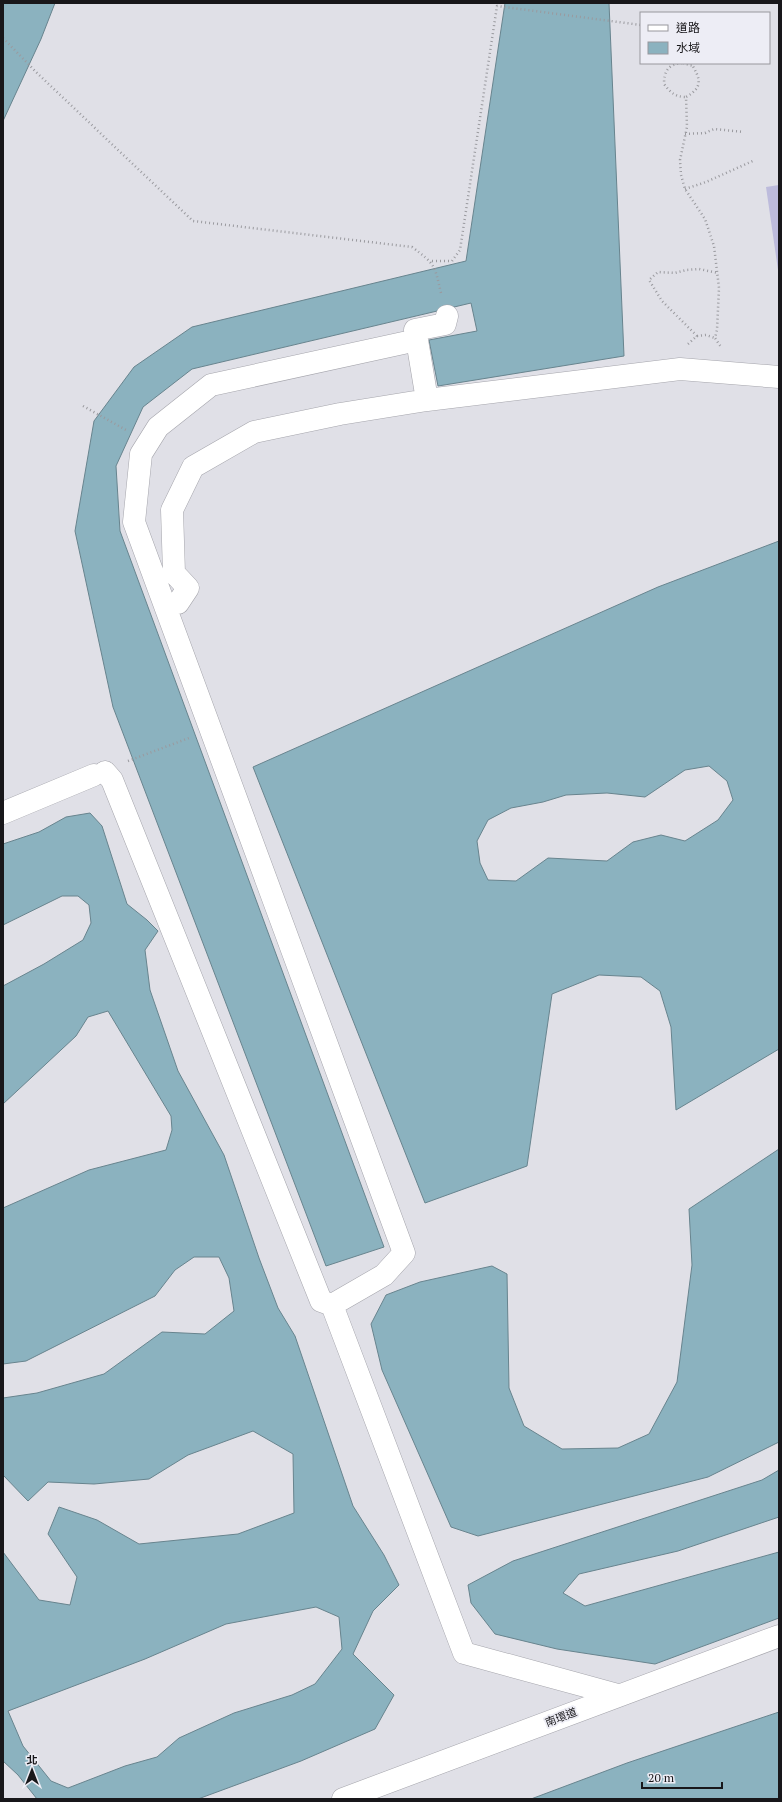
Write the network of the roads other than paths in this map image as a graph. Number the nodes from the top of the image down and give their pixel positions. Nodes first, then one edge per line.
1 (447, 316) dead end
2 (417, 340) junction
3 (779, 377) edge
4 (427, 400) junction
5 (165, 605) junction
6 (3, 813) edge
7 (332, 1305) junction
8 (779, 1636) edge
9 (747, 1648) junction
10 (779, 1648) edge
11 (618, 1695) junction
12 (343, 1799) edge

1 - 2 street
2 - 4 street
2 - 5 street
3 - 4 street
4 - 5 street
5 - 7 street
6 - 7 street
7 - 11 street
8 - 9 street, 南環道
9 - 10 street
9 - 11 street, 南環道
11 - 12 street, 南環道

